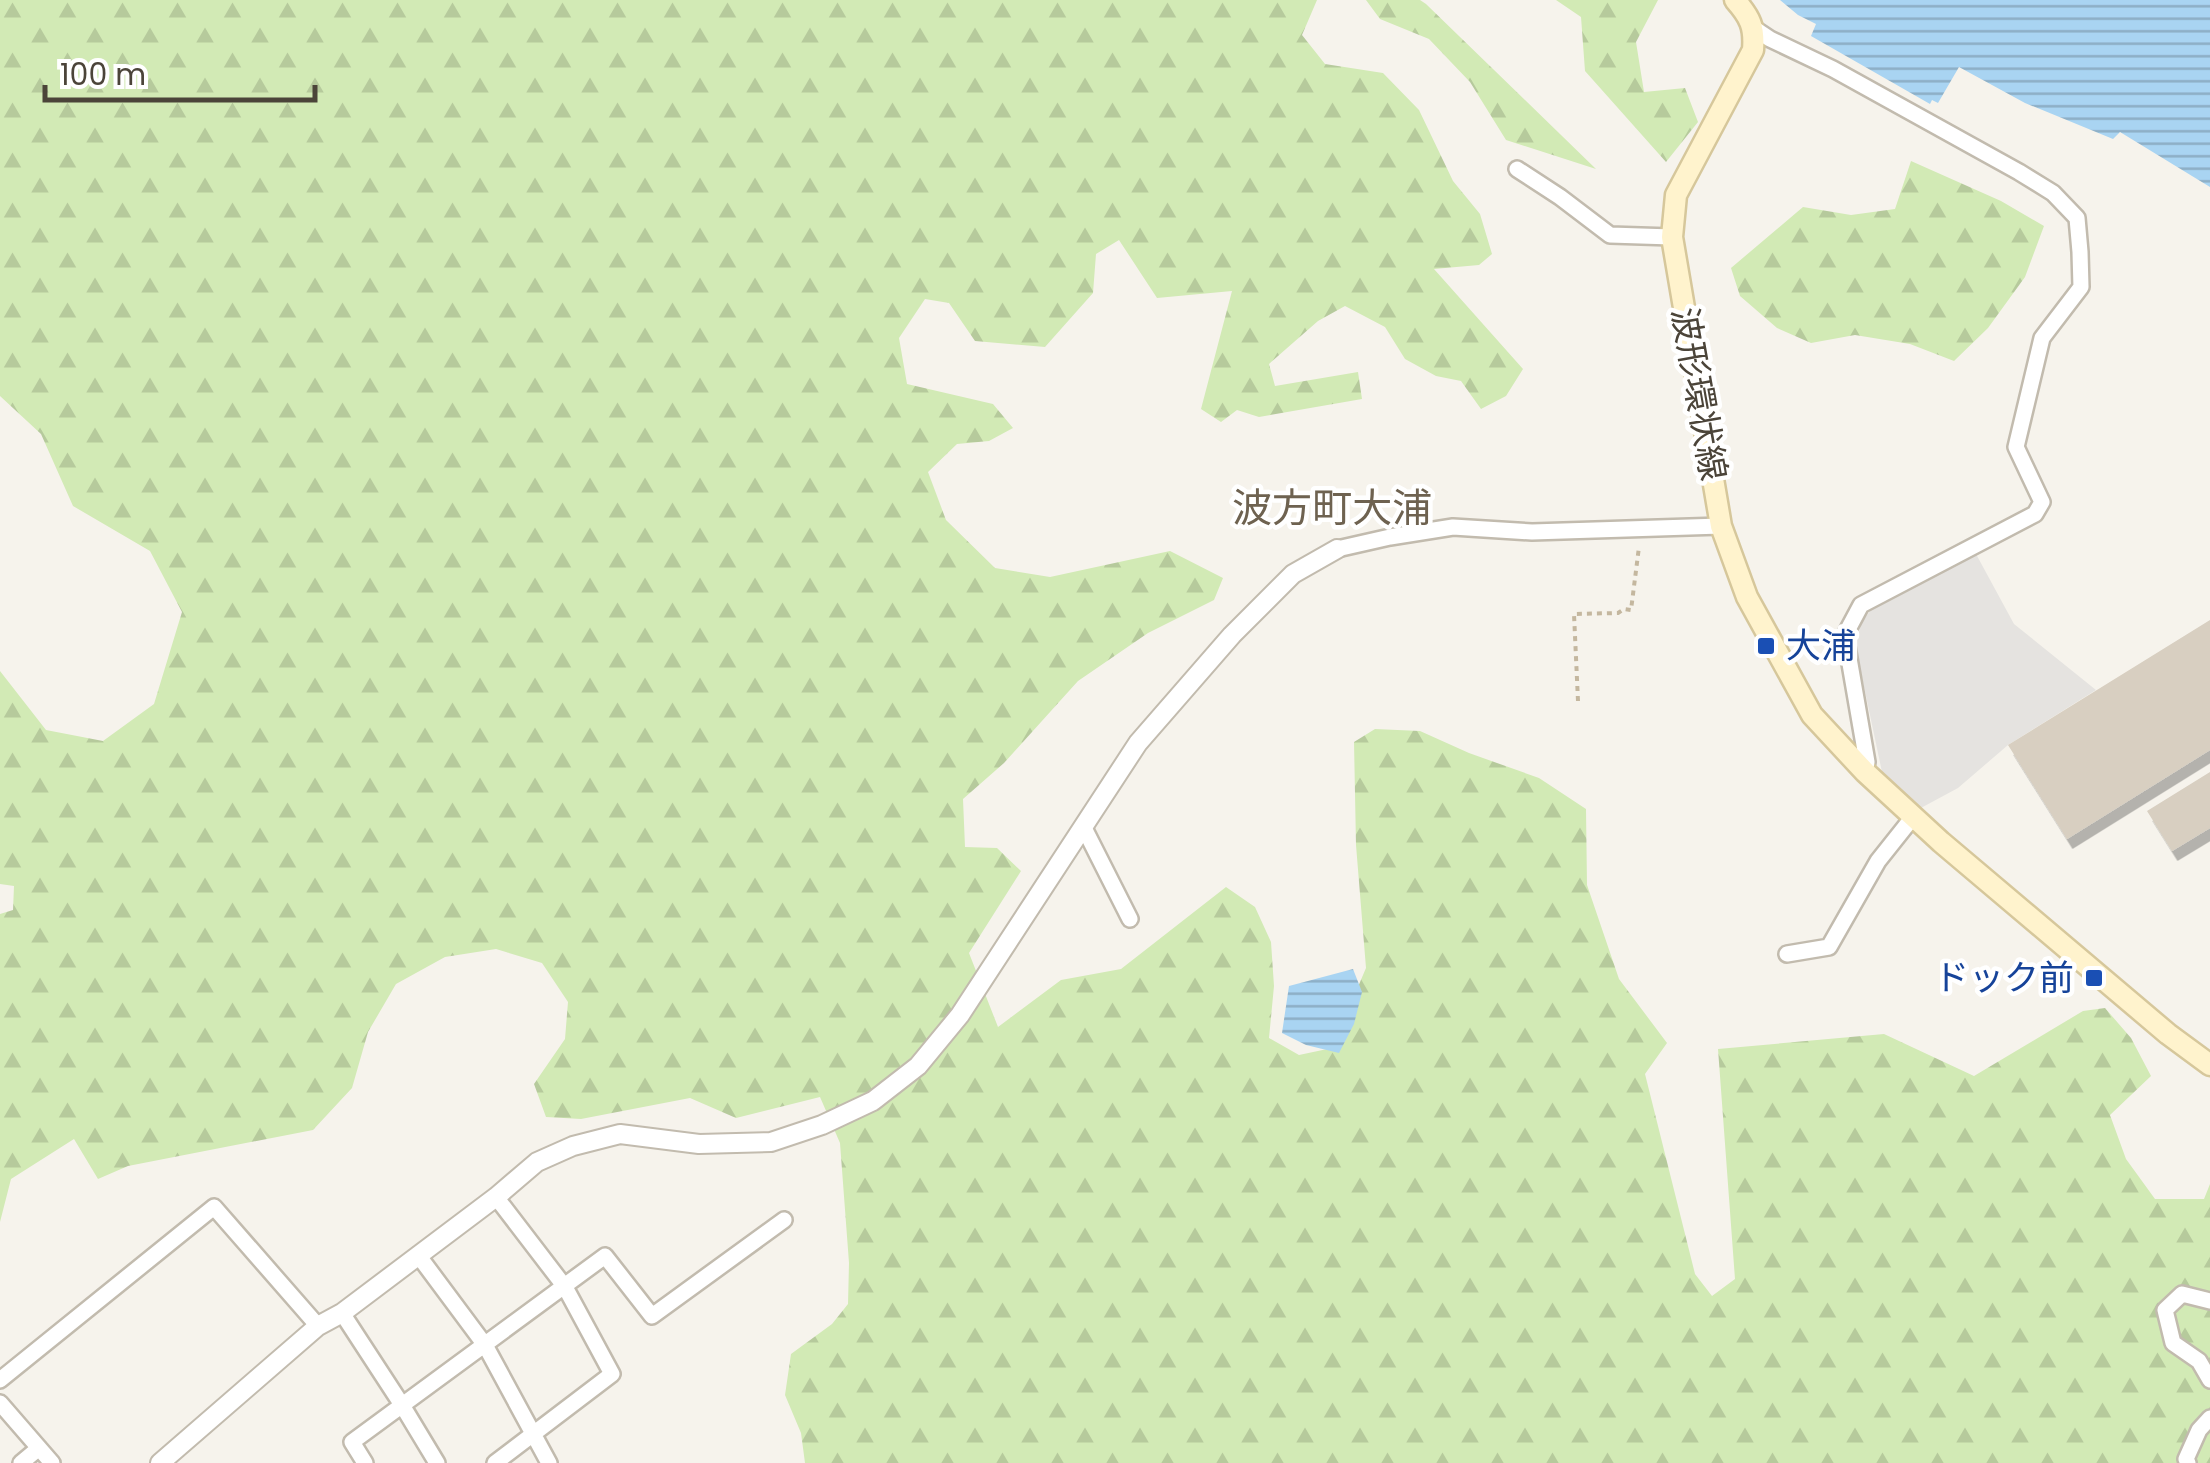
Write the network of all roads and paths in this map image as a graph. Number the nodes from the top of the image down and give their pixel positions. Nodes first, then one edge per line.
1 (1734, 0) edge
2 (1755, 30) junction
3 (1517, 169) dead end
4 (1672, 237) junction
5 (1721, 526) junction
6 (1642, 527) junction
7 (1337, 549) joint
8 (1578, 701) dead end
9 (1866, 772) junction
10 (1913, 816) junction
11 (1083, 826) junction
12 (1130, 919) dead end
13 (1788, 954) dead end
14 (2210, 1065) edge
15 (496, 1197) junction
16 (784, 1220) dead end
17 (418, 1255) junction
18 (565, 1286) junction
19 (2210, 1302) edge
20 (342, 1313) junction
21 (318, 1326) junction
22 (485, 1345) junction
23 (0, 1380) edge
24 (2210, 1380) edge
25 (0, 1403) edge
26 (402, 1405) junction
27 (2210, 1418) edge
28 (534, 1434) junction
29 (39, 1448) junction
30 (21, 1463) edge
31 (52, 1463) edge
32 (160, 1463) edge
33 (365, 1463) edge
34 (437, 1463) edge
35 (495, 1463) edge
36 (550, 1463) edge
37 (2188, 1463) edge

1 - 2 main road
2 - 4 main road, 波形環状線
2 - 9 street
3 - 4 street
4 - 5 main road, 波形環状線
5 - 6 street
5 - 9 main road, 波形環状線
6 - 7 street
6 - 8 path
7 - 11 street
9 - 10 main road, 波形環状線
10 - 13 street
10 - 14 main road, 波形環状線
11 - 12 street
11 - 15 street
15 - 17 street
15 - 18 street
16 - 18 street
17 - 20 street
17 - 22 street
18 - 22 street
18 - 28 street
19 - 24 street
20 - 21 street
20 - 26 street
21 - 23 street
21 - 32 street
22 - 26 street
22 - 28 street
25 - 29 street
26 - 33 street
26 - 34 street
27 - 37 street
28 - 35 street
28 - 36 street
29 - 30 street
29 - 31 street

